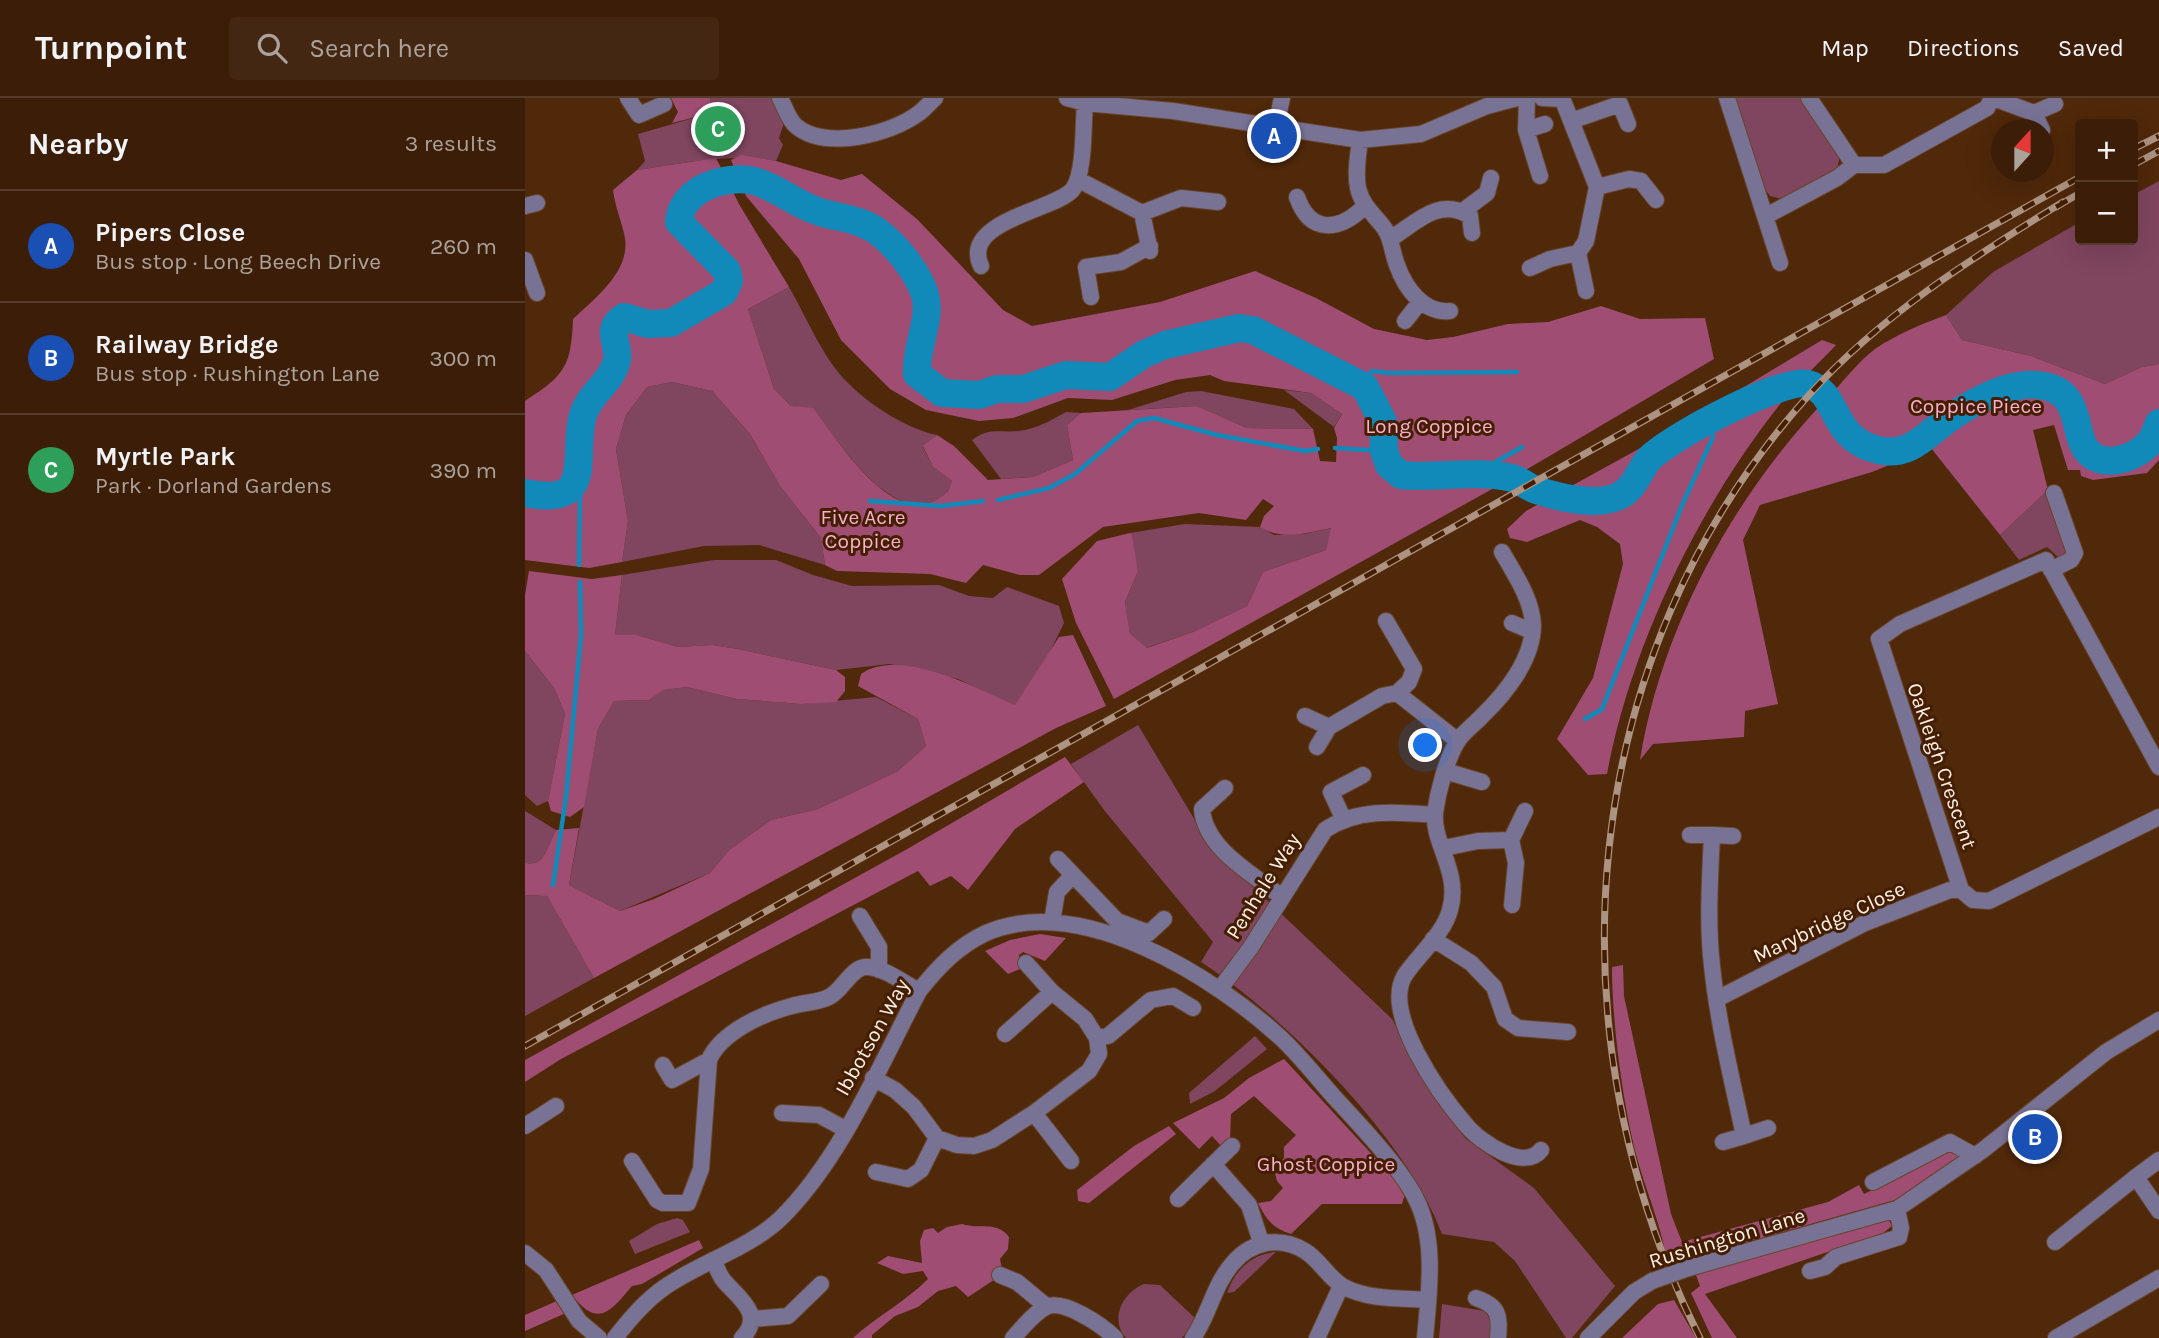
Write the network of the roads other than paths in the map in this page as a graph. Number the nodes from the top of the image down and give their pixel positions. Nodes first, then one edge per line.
1 (628, 98) edge
2 (780, 98) edge
3 (935, 98) edge
4 (1067, 98) edge
5 (1282, 98) edge
6 (1517, 98) edge
7 (1527, 98) edge
8 (1542, 98) edge
9 (1727, 98) edge
10 (1809, 98) edge
11 (1993, 98) edge
12 (1561, 99) edge
13 (1486, 102) edge
14 (1085, 103) junction
15 (664, 104) dead end
16 (1173, 104) edge
17 (2055, 104) dead end
18 (2034, 113) junction
19 (2037, 119) edge
20 (1571, 121) junction
21 (1545, 124) dead end
22 (1628, 124) dead end
23 (1276, 126) junction
24 (1526, 130) junction
25 (1360, 140) junction
26 (1854, 165) junction
27 (1540, 176) dead end
28 (1491, 178) dead end
29 (1079, 180) junction
30 (1597, 187) junction
31 (1297, 197) dead end
32 (1656, 200) dead end
33 (1218, 202) dead end
34 (1365, 206) junction
35 (1463, 211) junction
36 (1142, 213) junction
37 (1766, 216) junction
38 (1472, 233) dead end
39 (1389, 239) junction
40 (1578, 253) junction
41 (525, 260) edge
42 (1780, 263) dead end
43 (981, 266) dead end
44 (1531, 268) dead end
45 (1586, 291) dead end
46 (537, 293) dead end
47 (1091, 297) dead end
48 (1420, 302) junction
49 (1450, 311) dead end
50 (1405, 321) dead end
51 (2054, 493) dead end
52 (1502, 552) dead end
53 (2049, 565) junction
54 (1386, 621) dead end
55 (1512, 623) dead end
56 (1531, 631) junction
57 (1397, 693) junction
58 (1304, 716) dead end
59 (1329, 727) junction
60 (1458, 741) junction
61 (1317, 747) dead end
62 (2159, 767) edge
63 (1445, 771) junction
64 (1363, 775) dead end
65 (1482, 782) dead end
66 (1225, 788) dead end
67 (1525, 811) dead end
68 (1435, 815) junction
69 (2159, 817) edge
70 (1343, 818) junction
71 (1690, 835) dead end
72 (1712, 835) junction
73 (1733, 836) dead end
74 (1511, 840) junction
75 (1444, 848) junction
76 (1058, 859) dead end
77 (1073, 876) junction
78 (1282, 897) junction
79 (1968, 900) junction
80 (1512, 905) dead end
81 (860, 916) dead end
82 (1164, 919) dead end
83 (1052, 922) junction
84 (1433, 939) junction
85 (1026, 963) dead end
86 (879, 970) junction
87 (1220, 989) junction
88 (919, 991) junction
89 (1052, 992) junction
90 (1717, 999) junction
91 (1193, 1008) dead end
92 (2159, 1020) edge
93 (1568, 1032) dead end
94 (1005, 1034) dead end
95 (1097, 1038) junction
96 (709, 1060) junction
97 (663, 1065) dead end
98 (873, 1078) junction
99 (556, 1106) dead end
100 (782, 1113) dead end
101 (1034, 1113) junction
102 (525, 1126) edge
103 (1768, 1128) dead end
104 (845, 1129) junction
105 (1744, 1136) junction
106 (937, 1138) junction
107 (1723, 1142) dead end
108 (1231, 1146) dead end
109 (1541, 1150) dead end
110 (1975, 1156) junction
111 (2159, 1160) edge
112 (632, 1161) dead end
113 (1071, 1161) dead end
114 (1213, 1164) junction
115 (876, 1172) dead end
116 (2136, 1177) junction
117 (1873, 1182) dead end
118 (1178, 1199) dead end
119 (1897, 1209) junction
120 (2159, 1211) edge
121 (1261, 1242) junction
122 (2055, 1242) dead end
123 (525, 1253) edge
124 (713, 1260) junction
125 (1810, 1271) dead end
126 (1000, 1275) dead end
127 (2159, 1278) edge
128 (821, 1284) dead end
129 (1342, 1286) junction
130 (1476, 1298) dead end
131 (1428, 1300) junction
132 (1046, 1307) junction
133 (753, 1319) junction
134 (600, 1338) edge
135 (615, 1338) edge
136 (743, 1338) edge
137 (1013, 1338) edge
138 (1115, 1338) edge
139 (1193, 1338) edge
140 (1317, 1338) edge
141 (1425, 1338) edge
142 (1497, 1338) edge
143 (1588, 1338) edge
144 (2056, 1338) edge

1 - 15 street
2 - 3 street
4 - 14 street
5 - 23 street
6 - 13 street
7 - 24 street
8 - 12 street
9 - 37 street
10 - 26 street
11 - 18 street
11 - 26 street
12 - 20 street
13 - 25 street
14 - 16 street
14 - 29 street
16 - 23 street
17 - 18 street
18 - 19 street
20 - 22 street
20 - 30 street
21 - 24 street
23 - 25 street
24 - 27 street
25 - 34 street
26 - 37 street
28 - 35 street
29 - 36 street
29 - 43 street
30 - 32 street
30 - 40 street
31 - 34 street
33 - 36 street
34 - 39 street
35 - 38 street
35 - 39 street
36 - 47 street
37 - 42 street
39 - 48 street
40 - 44 street
40 - 45 street
41 - 46 street
48 - 49 street
48 - 50 street
51 - 53 street, Oakleigh Crescent
52 - 56 street
53 - 62 street
53 - 79 street, Oakleigh Crescent
54 - 57 street
55 - 56 street
56 - 60 street
57 - 59 street
57 - 60 street
58 - 59 street
59 - 61 street
60 - 63 street
63 - 65 street
63 - 68 street
64 - 70 street
66 - 78 street
67 - 74 street
68 - 70 street
68 - 75 street
69 - 79 street
70 - 78 street, Penhale Way
71 - 72 street
72 - 73 street
72 - 90 street
74 - 75 street
74 - 80 street
75 - 84 street
76 - 77 street
77 - 82 street
77 - 83 street
78 - 87 street, Penhale Way
79 - 90 street, Marybridge Close
81 - 86 street
83 - 87 street, Ibbotson Way
83 - 88 street, Ibbotson Way
84 - 93 street
84 - 109 street
85 - 89 street
86 - 88 street
86 - 96 street
87 - 131 street, Ibbotson Way
88 - 98 street, Ibbotson Way
89 - 94 street
89 - 95 street
90 - 105 street
91 - 95 street
92 - 110 street, Rushington Lane
95 - 101 street
96 - 97 street
96 - 112 street
98 - 104 street, Ibbotson Way
98 - 106 street
99 - 102 street
100 - 104 street
101 - 106 street
101 - 113 street
103 - 105 street
104 - 124 street, Ibbotson Way
105 - 107 street
106 - 115 street
108 - 114 street
110 - 117 street
110 - 119 street, Rushington Lane
111 - 116 street
114 - 118 street
114 - 121 street
116 - 120 street
116 - 122 street
119 - 125 street
119 - 143 street, Rushington Lane, bridge
121 - 129 street
121 - 139 street
123 - 134 street
124 - 133 street
124 - 135 street, Ibbotson Way
126 - 132 street
127 - 144 street
128 - 133 street
129 - 131 street
129 - 140 street
130 - 142 street
131 - 141 street, Ibbotson Way
132 - 137 street
132 - 138 street
133 - 136 street

